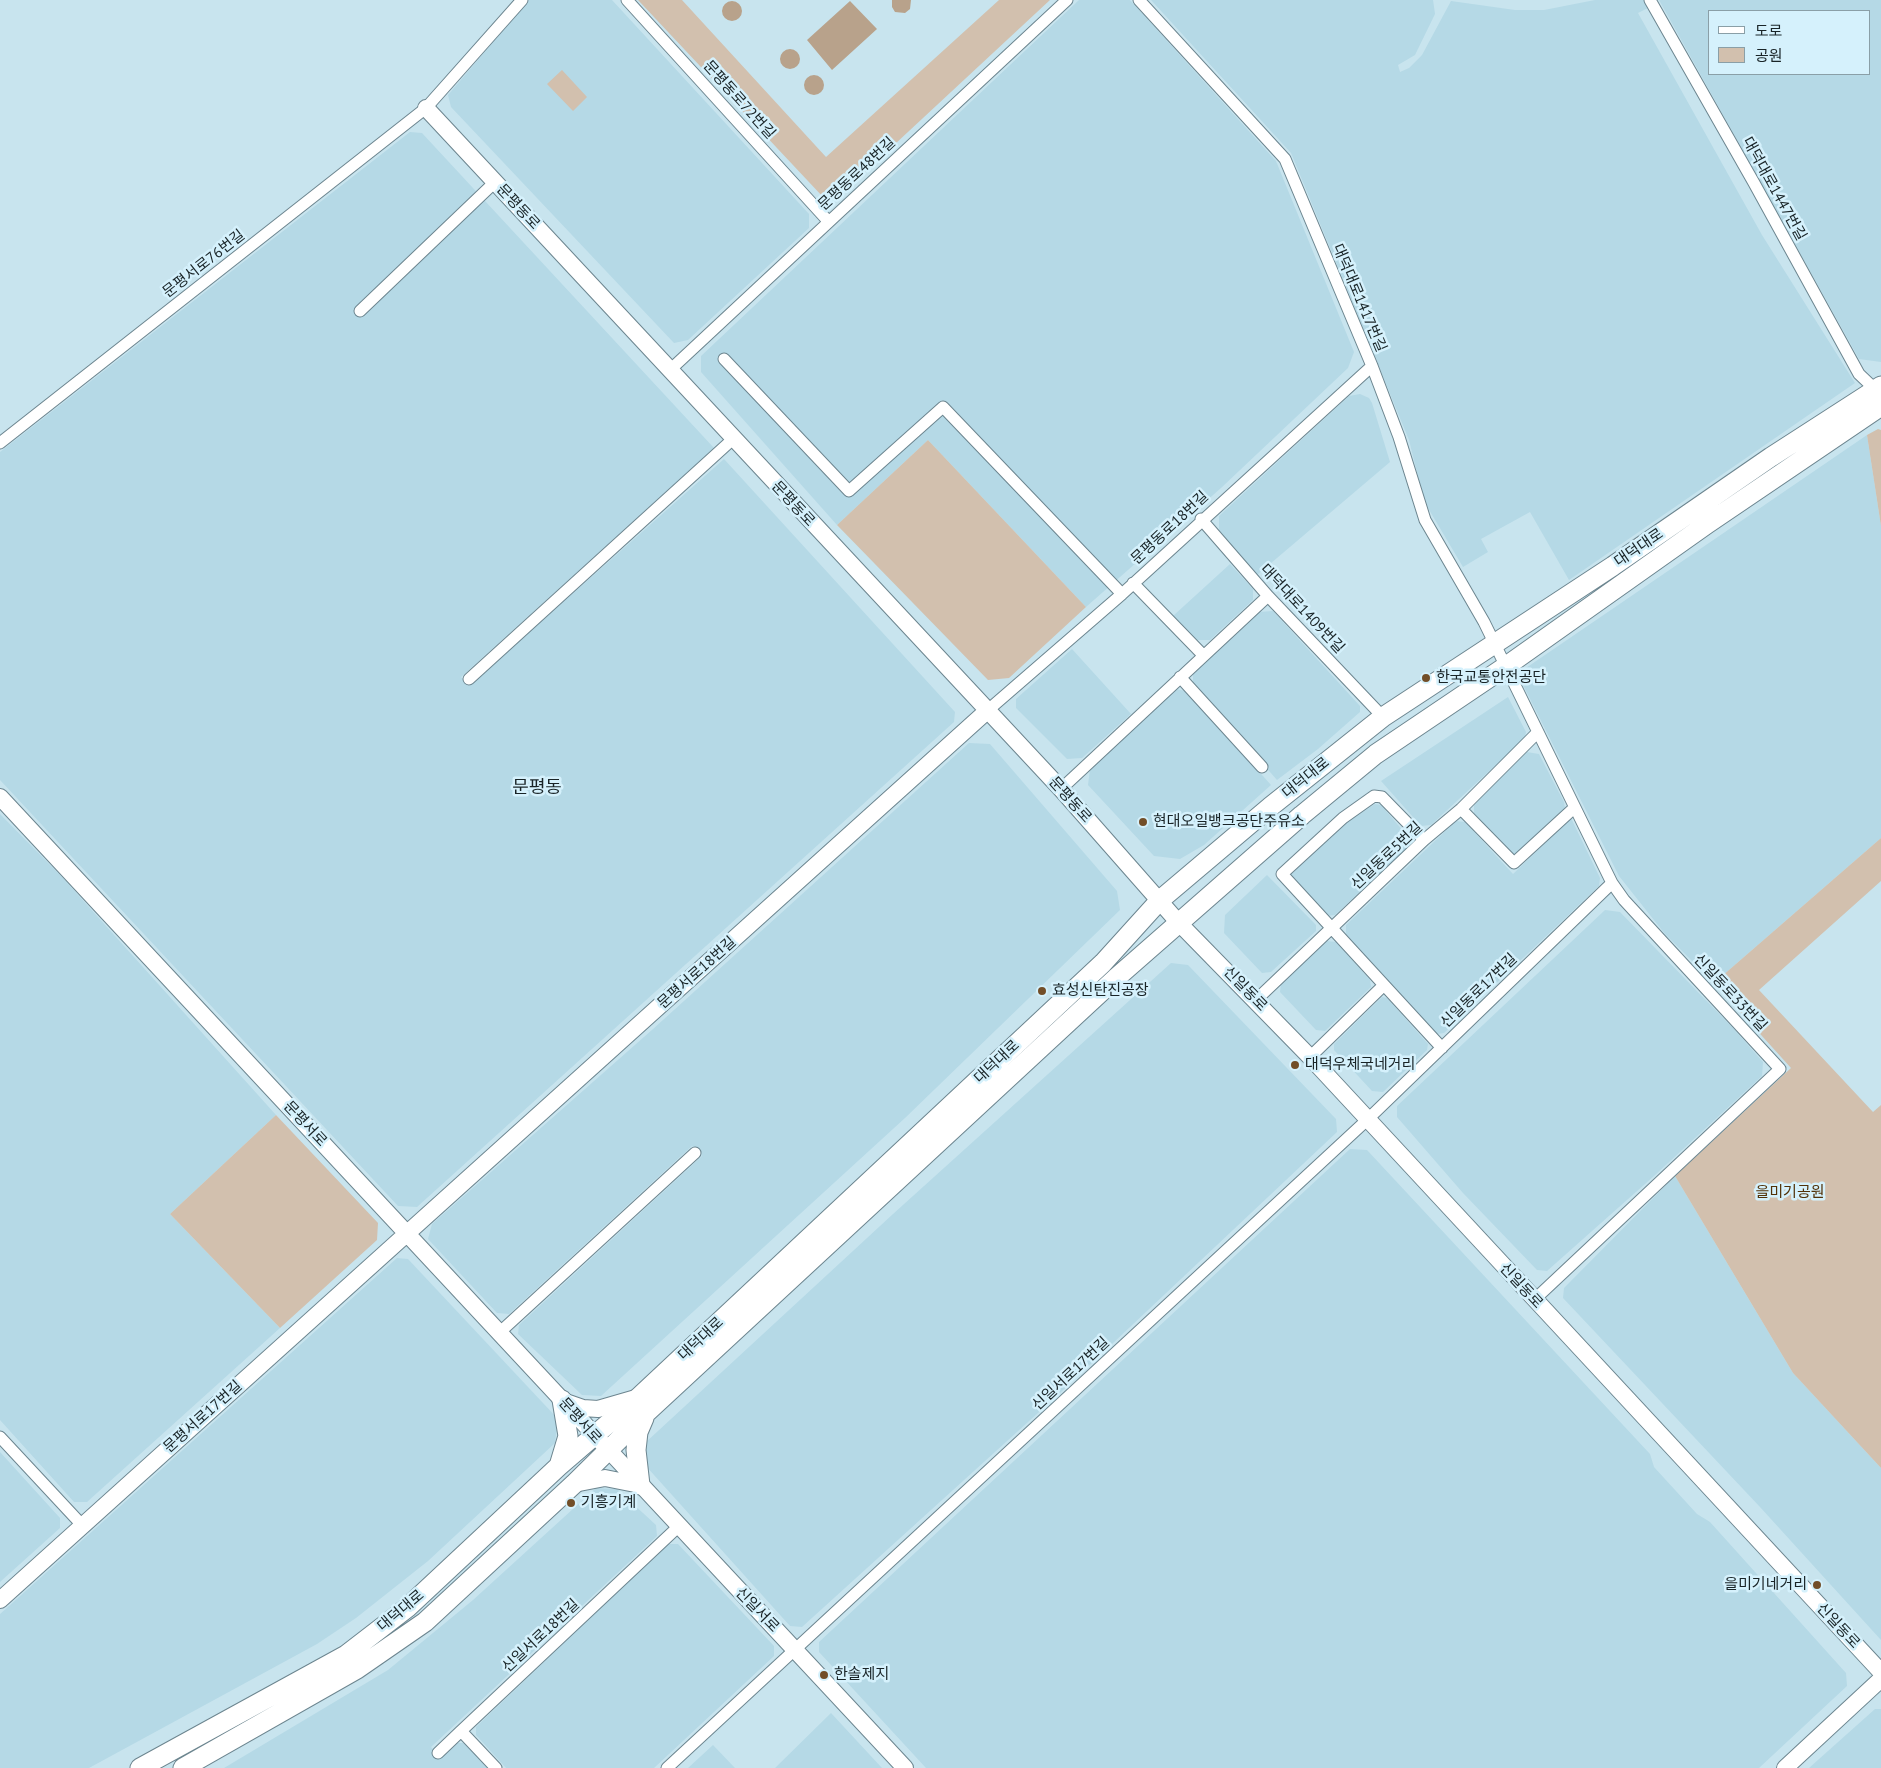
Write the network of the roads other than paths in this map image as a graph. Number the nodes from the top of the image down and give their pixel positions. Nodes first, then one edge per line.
1 (522, 0) edge
2 (627, 0) edge
3 (1066, 0) edge
4 (1139, 0) edge
5 (1650, 0) edge
6 (426, 108) junction
7 (495, 182) junction
8 (828, 221) junction
9 (360, 311) dead end
10 (724, 360) dead end
11 (1372, 366) junction
12 (670, 370) junction
13 (1880, 394) edge
14 (733, 439) junction
15 (0, 443) edge
16 (1201, 519) junction
17 (1133, 582) junction
18 (1122, 594) junction
19 (1268, 596) junction
20 (1493, 644) junction
21 (1203, 655) junction
22 (1505, 668) junction
23 (1180, 677) junction
24 (469, 679) dead end
25 (987, 711) junction
26 (1382, 717) junction
27 (1538, 732) junction
28 (1262, 767) dead end
29 (1061, 789) junction
30 (0, 797) edge
31 (1574, 808) junction
32 (1460, 809) junction
33 (1424, 840) junction
34 (1612, 883) junction
35 (1160, 900) junction
36 (1178, 922) junction
37 (1331, 928) junction
38 (1383, 986) junction
39 (1256, 1000) junction
40 (1442, 1048) junction
41 (1310, 1057) junction
42 (1367, 1120) junction
43 (696, 1153) dead end
44 (407, 1234) junction
45 (1534, 1300) junction
46 (499, 1333) junction
47 (562, 1400) junction
48 (642, 1405) junction
49 (594, 1436) junction
50 (0, 1437) edge
51 (608, 1452) junction
52 (559, 1466) junction
53 (574, 1484) junction
54 (640, 1485) junction
55 (82, 1525) junction
56 (678, 1527) junction
57 (0, 1600) edge
58 (795, 1650) junction
59 (1881, 1672) edge
60 (1881, 1679) edge
61 (461, 1731) junction
62 (438, 1752) dead end
63 (140, 1768) edge
64 (183, 1768) edge
65 (496, 1768) edge
66 (667, 1768) edge
67 (904, 1768) edge
68 (1785, 1768) edge

1 - 6 street
2 - 8 street, 문평동로72번길
3 - 8 street, 문평동로48번길
4 - 11 street, 대덕대로1417번길
5 - 13 street, 대덕대로1447번길
6 - 7 main road, 문평동로
6 - 15 street, 문평서로76번길
7 - 9 street
7 - 12 main road, 문평동로
8 - 12 street, 문평동로48번길
10 - 18 street
11 - 16 street, 문평동로18번길
11 - 20 street, 대덕대로1417번길
12 - 14 main road, 문평동로
13 - 20 main road, 대덕대로
13 - 22 main road, 대덕대로
14 - 24 street
14 - 25 main road, 문평동로
16 - 17 street, 문평동로18번길
16 - 19 street, 대덕대로1409번길
17 - 18 street, 문평동로18번길
17 - 21 street
18 - 25 street, 문평동로18번길
19 - 21 street
19 - 26 street, 대덕대로1409번길
20 - 22 street, 신일동로33번길
20 - 26 main road, 대덕대로
21 - 23 street
22 - 27 street, 신일동로33번길
22 - 36 main road, 대덕대로
23 - 28 street
23 - 29 street
25 - 29 main road, 문평동로
25 - 44 main road, 문평서로18번길
26 - 35 main road, 대덕대로
27 - 31 street, 신일동로33번길
27 - 32 street, 신일동로5번길
29 - 35 main road, 문평동로
30 - 44 main road, 문평서로
31 - 32 street
31 - 34 street, 신일동로33번길
32 - 33 street, 신일동로5번길
33 - 37 street, 신일동로5번길
33 - 37 street
34 - 40 street, 신일동로17번길
34 - 45 street, 신일동로33번길
35 - 36 main road, 신일동로
35 - 48 main road, 대덕대로
36 - 39 main road, 신일동로
36 - 48 main road, 대덕대로
37 - 38 street
37 - 39 street, 신일동로5번길
38 - 40 street
38 - 41 street
39 - 41 main road, 신일동로
40 - 42 street, 신일동로17번길
41 - 42 main road, 신일동로
42 - 45 main road, 신일동로
42 - 58 street, 신일서로17번길
43 - 46 street
44 - 46 main road, 문평서로
44 - 55 main road, 문평서로17번길
45 - 59 main road, 신일동로
46 - 47 main road, 문평서로
47 - 48 main road
47 - 49 main road, 문평서로
47 - 52 main road
48 - 49 main road, 대덕대로
48 - 51 main road, 대덕대로
48 - 54 main road
49 - 51 main road, 문평서로
49 - 52 main road, 대덕대로
50 - 55 street
51 - 53 main road, 대덕대로
51 - 54 main road, 신일서로
52 - 63 main road, 대덕대로
53 - 54 main road
53 - 64 main road, 대덕대로
54 - 56 main road, 신일서로
55 - 57 main road, 문평서로17번길
56 - 58 main road, 신일서로
56 - 61 street, 신일서로18번길
58 - 66 street
58 - 67 main road, 신일서로
60 - 68 main road
61 - 62 street, 신일서로18번길
61 - 65 street

